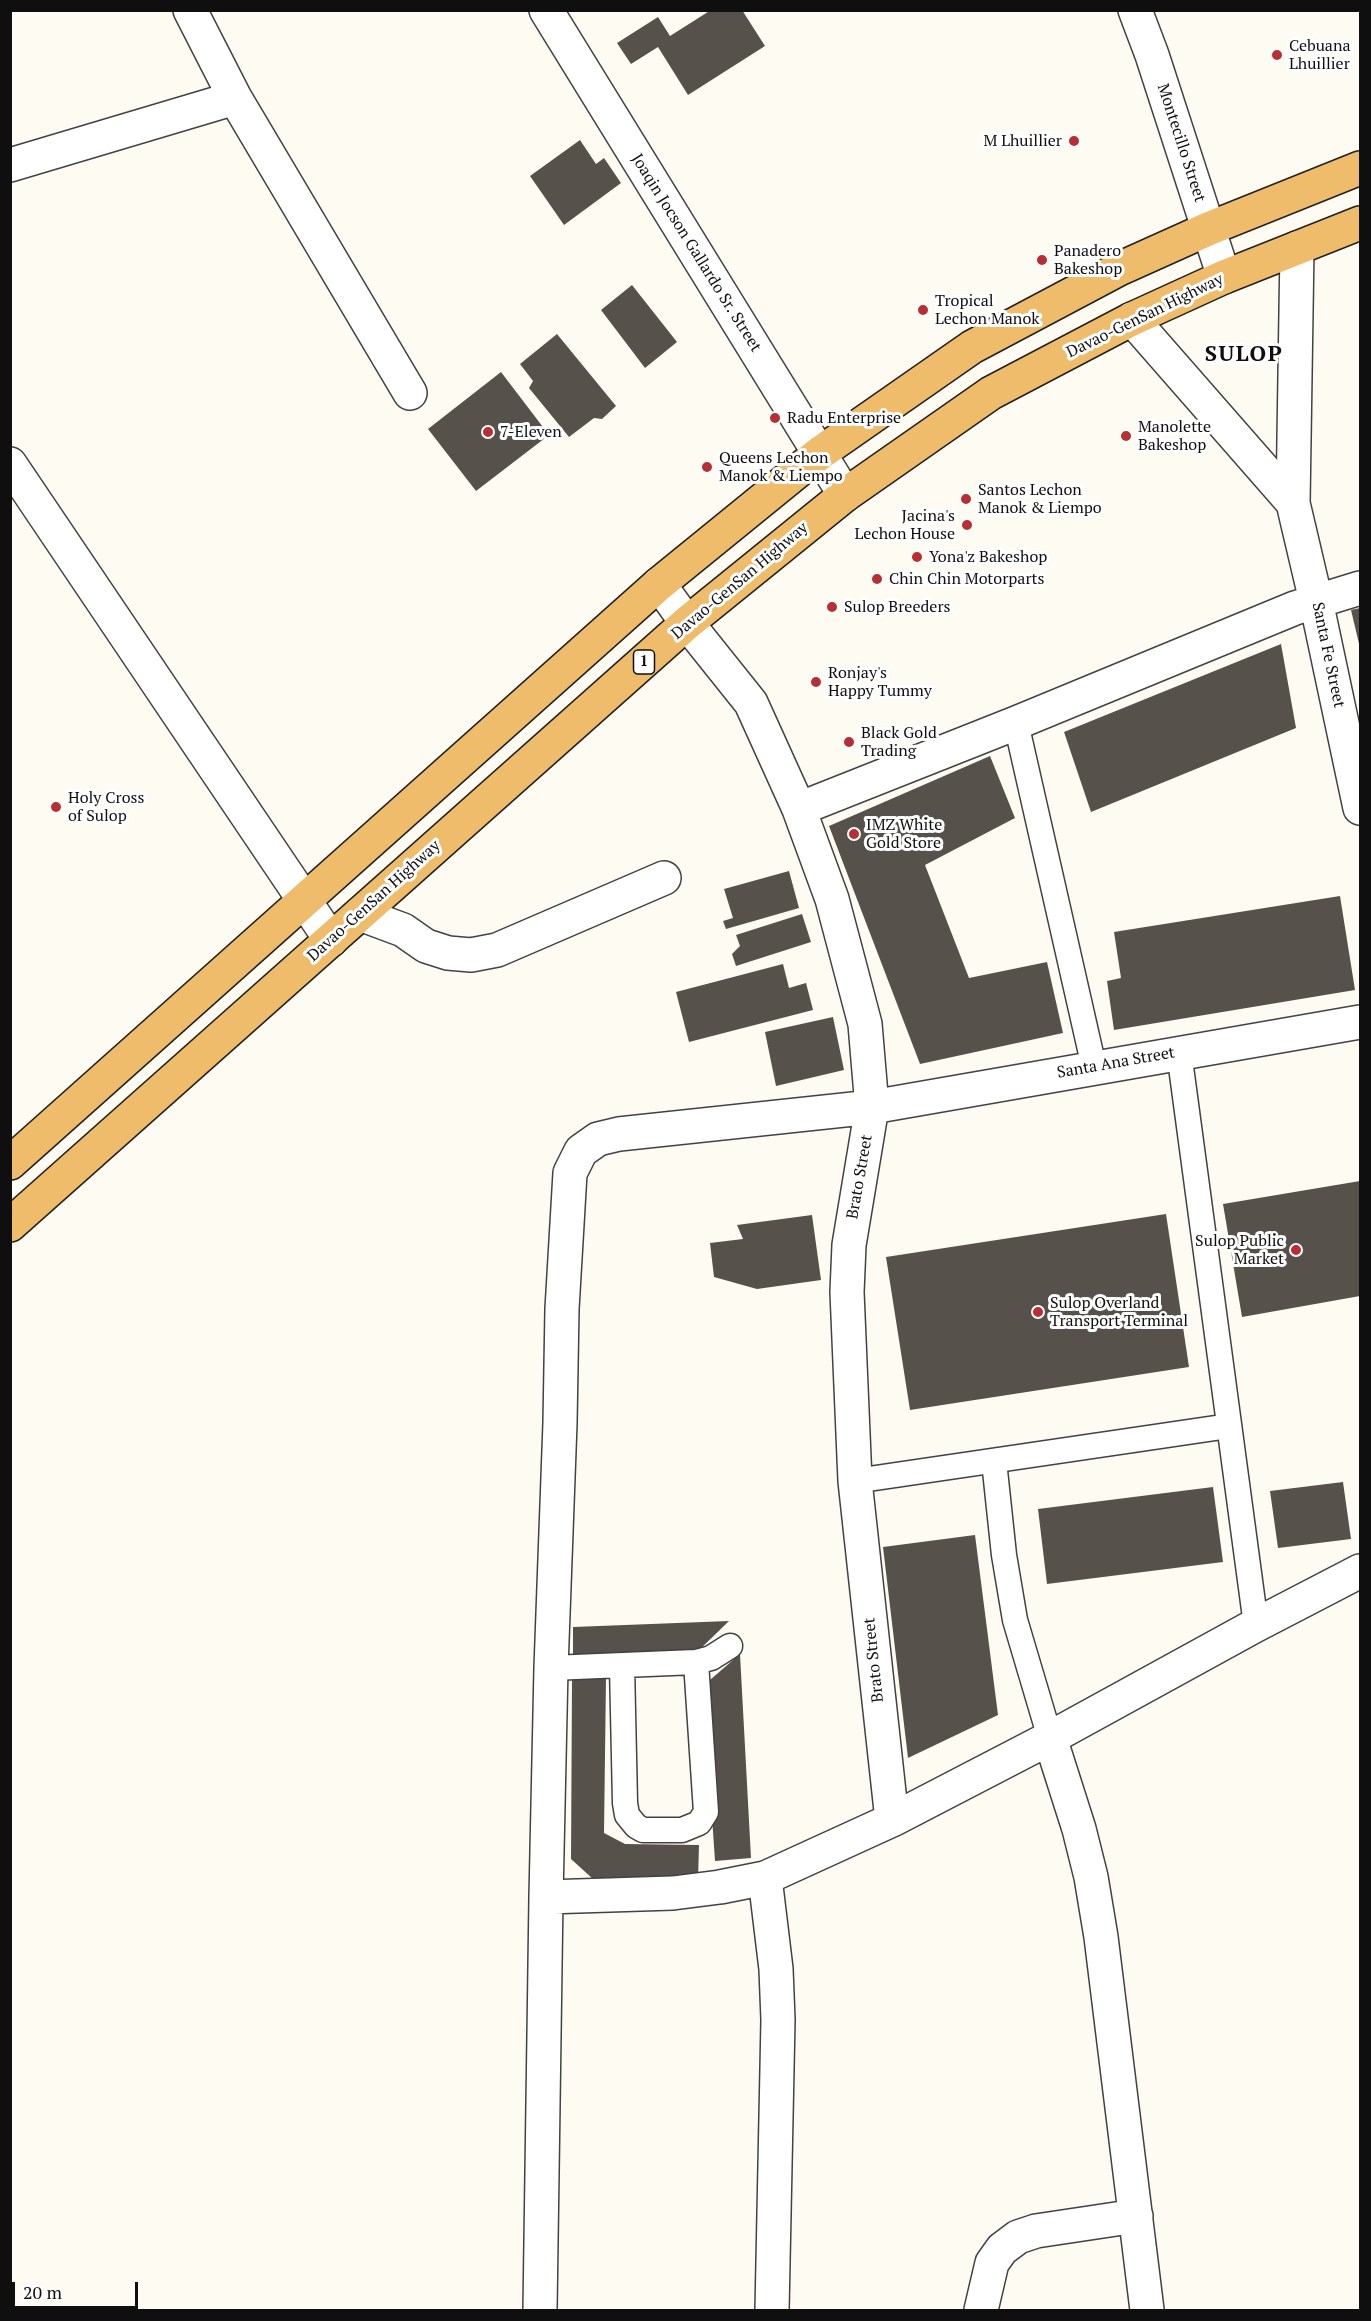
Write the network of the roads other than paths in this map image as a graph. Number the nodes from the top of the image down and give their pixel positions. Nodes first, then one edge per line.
1 (190, 10) edge
2 (546, 10) edge
3 (1135, 10) edge
4 (235, 98) junction
5 (10, 165) edge
6 (1360, 168) edge
7 (1360, 223) edge
8 (1208, 229) junction
9 (1297, 248) junction
10 (1224, 277) junction
11 (1131, 319) junction
12 (410, 393) dead end
13 (820, 453) junction
14 (10, 464) edge
15 (845, 495) junction
16 (1293, 503) junction
17 (659, 584) junction
18 (1360, 588) edge
19 (1316, 601) junction
20 (687, 623) junction
21 (1016, 723) junction
22 (1360, 808) edge
23 (799, 809) junction
24 (664, 878) dead end
25 (303, 899) junction
26 (360, 914) junction
27 (331, 940) junction
28 (1360, 1022) edge
29 (1179, 1052) junction
30 (1094, 1067) junction
31 (872, 1107) junction
32 (10, 1163) edge
33 (10, 1225) edge
34 (1229, 1426) junction
35 (994, 1461) junction
36 (855, 1481) junction
37 (1360, 1571) edge
38 (1256, 1625) junction
39 (730, 1646) dead end
40 (696, 1662) junction
41 (622, 1666) junction
42 (551, 1668) junction
43 (1050, 1738) junction
44 (891, 1820) junction
45 (765, 1878) junction
46 (546, 1897) junction
47 (1136, 2216) junction
48 (540, 2310) edge
49 (772, 2310) edge
50 (981, 2310) edge
51 (1147, 2310) edge

1 - 4 street
2 - 13 street, Joaqin Jocson Gallardo Sr. Street
3 - 8 street, Montecillo Street
4 - 5 street
4 - 12 street
6 - 8 highway
7 - 9 highway, Davao-GenSan Highway / 1
8 - 10 street, Montecillo Street
8 - 13 highway
9 - 10 highway, Davao-GenSan Highway / 1
9 - 16 street, Santa Fe Street
10 - 11 highway, Davao-GenSan Highway / 1
11 - 15 highway, Davao-GenSan Highway / 1
11 - 16 street, Santa Fe Street
13 - 15 street, Joaqin Jocson Gallardo Sr. Street
13 - 17 highway
14 - 25 street
15 - 20 highway, Davao-GenSan Highway / 1
16 - 19 street, Santa Fe Street
17 - 20 street, Brato Street
17 - 25 highway
18 - 19 street
19 - 21 street
19 - 22 street, Santa Fe Street
20 - 23 street, Brato Street
20 - 26 highway, Davao-GenSan Highway / 1
21 - 23 street
21 - 30 lane
23 - 31 street, Brato Street
24 - 26 street
25 - 27 street
25 - 32 highway
26 - 27 highway, Davao-GenSan Highway / 1
27 - 33 highway, Davao-GenSan Highway / 1
28 - 29 street, Santa Ana Street
29 - 30 street, Santa Ana Street
29 - 34 lane
30 - 31 street, Santa Ana Street
31 - 36 street, Brato Street
31 - 42 street, Santa Ana Street
34 - 35 lane
34 - 38 lane
35 - 36 lane
35 - 43 lane
36 - 44 street, Brato Street
37 - 38 street
38 - 43 street
39 - 40 lane
40 - 41 lane
40 - 41 lane
41 - 42 lane
42 - 46 street, Santa Ana Street
43 - 44 street
43 - 47 street
44 - 45 street
45 - 46 street
45 - 49 street
46 - 48 street, Santa Ana Street
47 - 50 street
47 - 51 street

